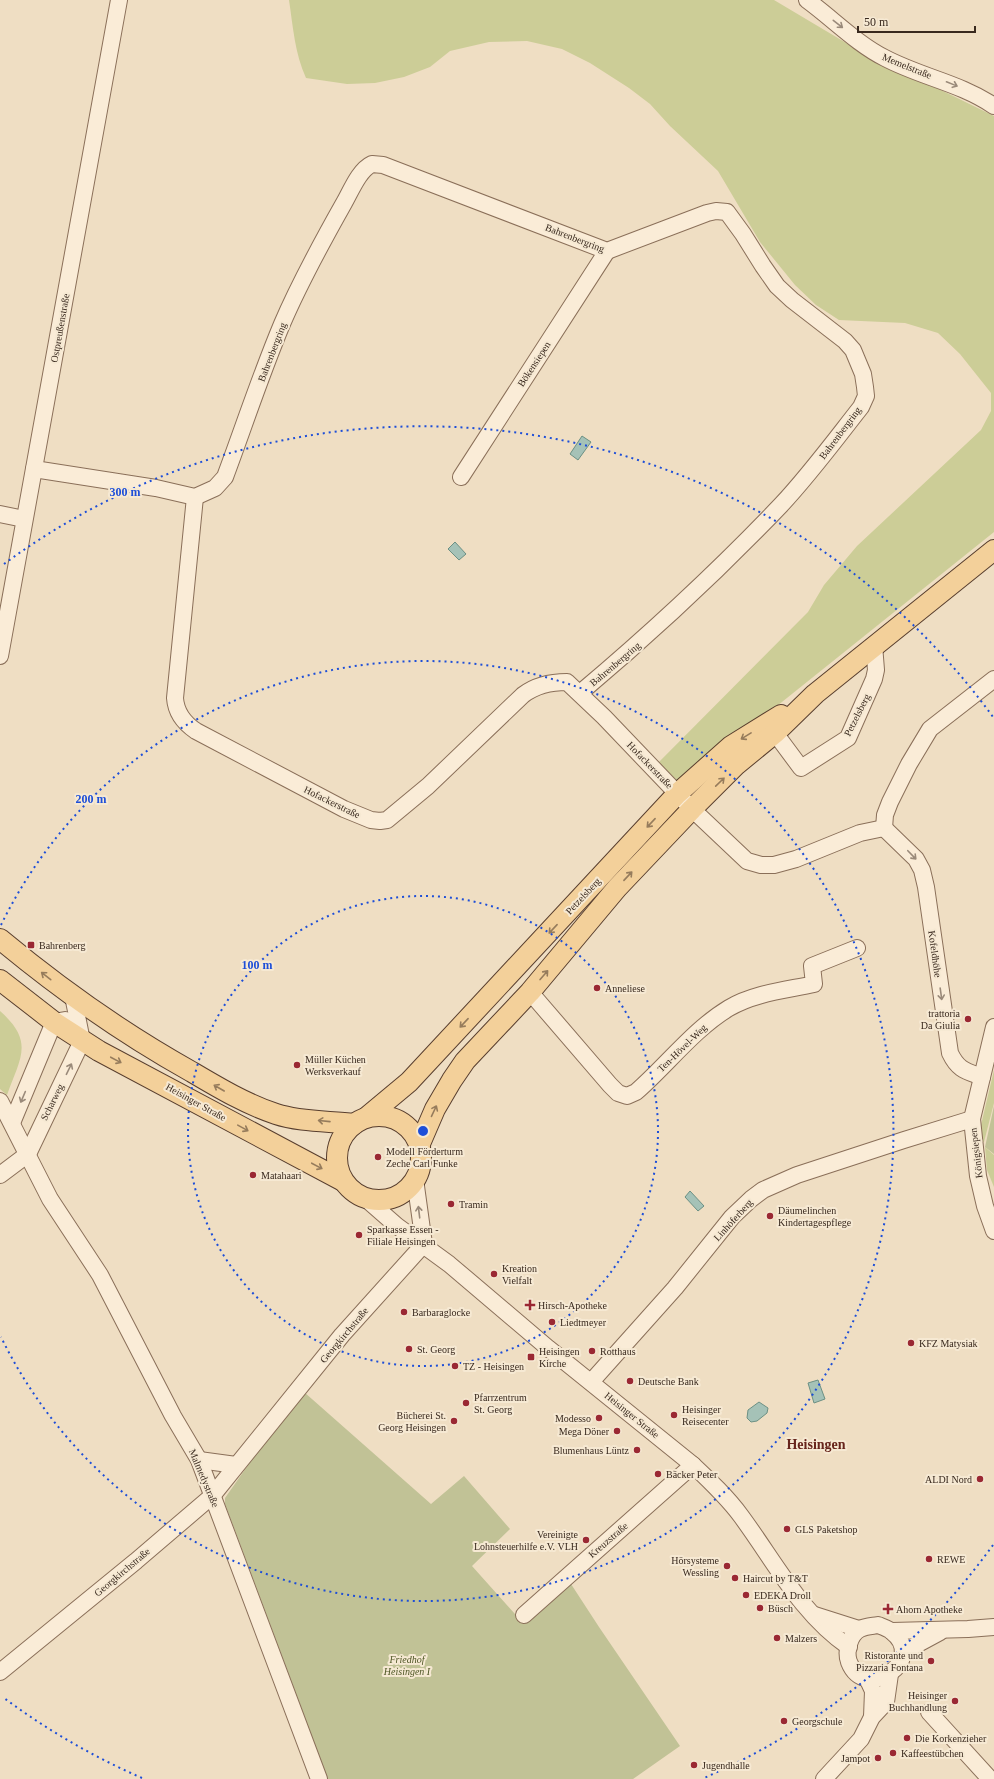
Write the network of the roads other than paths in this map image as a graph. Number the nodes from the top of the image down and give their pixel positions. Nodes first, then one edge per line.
1 (119, 0) edge
2 (807, 0) edge
3 (994, 106) edge
4 (607, 251) junction
5 (34, 469) junction
6 (461, 477) dead end
7 (195, 497) junction
8 (0, 514) edge
9 (24, 519) junction
10 (994, 550) edge
11 (874, 645) junction
12 (0, 656) edge
13 (994, 679) edge
14 (580, 693) junction
15 (815, 694) junction
16 (775, 733) junction
17 (677, 794) junction
18 (692, 809) junction
19 (884, 828) junction
20 (0, 939) edge
21 (857, 948) dead end
22 (0, 980) edge
23 (530, 992) junction
24 (73, 996) junction
25 (100, 1015) junction
26 (77, 1018) junction
27 (54, 1022) junction
28 (994, 1027) edge
29 (82, 1041) junction
30 (982, 1077) junction
31 (0, 1101) edge
32 (972, 1120) junction
33 (360, 1121) junction
34 (12, 1123) junction
35 (419, 1146) junction
36 (28, 1154) junction
37 (0, 1174) edge
38 (415, 1179) junction
39 (344, 1181) junction
40 (365, 1198) junction
41 (994, 1231) edge
42 (424, 1244) junction
43 (591, 1382) junction
44 (198, 1460) junction
45 (236, 1465) junction
46 (693, 1465) junction
47 (212, 1496) junction
48 (524, 1614) dead end
49 (812, 1614) junction
50 (994, 1627) edge
51 (860, 1629) junction
52 (943, 1630) junction
53 (892, 1631) junction
54 (849, 1647) junction
55 (903, 1652) junction
56 (0, 1672) edge
57 (890, 1674) junction
58 (867, 1678) junction
59 (929, 1712) dead end
60 (872, 1718) junction
61 (319, 1779) edge
62 (824, 1779) edge
63 (990, 1779) edge

1 - 5 street, Ostpreußenstraße
2 -> 3 street, Memelstraße
4 - 6 street, Bökensiepen
4 - 7 street, Bahrenbergring
4 - 14 street, Bahrenbergring
5 - 7 street
5 - 9 street, Ostpreußenstraße
7 - 14 street, Hofackerstraße
8 - 9 street
9 - 12 street, Ostpreußenstraße
10 - 11 main road, Petzelsberg
11 - 15 main road, Petzelsberg
11 - 16 street, Petzelsberg
13 - 19 street
14 - 17 street, Hofackerstraße
15 - 16 main road, Petzelsberg
15 -> 17 main road, Petzelsberg
18 -> 16 main road, Petzelsberg
17 - 18 street, Hofackerstraße
17 -> 33 main road, Petzelsberg
18 - 19 street
23 -> 18 main road, Petzelsberg
19 -> 30 street, Kofeldhöhe
24 -> 20 main road
21 - 23 street, Ten-Hövel-Weg
22 - 27 main road, Heisinger Straße
35 -> 23 main road, Petzelsberg
24 - 25 main road
24 - 26 street
25 - 26 street
33 -> 25 main road
26 - 27 street
26 - 29 street
27 - 29 main road, Heisinger Straße
27 -> 34 street
28 - 30 street, Königsiepen
36 -> 29 street, Scharweg
29 -> 39 main road, Heisinger Straße
30 - 32 street, Königsiepen
31 - 34 street
32 - 41 street, Königsiepen
32 - 43 street, Linhöferberg
33 - 35 main road
33 - 39 main road
34 - 36 street
35 - 38 main road
36 - 37 street
36 - 44 street, Malmedystraße
38 - 40 main road
42 -> 38 street
39 - 40 main road
40 - 42 street, Heisinger Straße
42 - 43 street, Heisinger Straße
42 - 45 street, Georgkirchstraße
43 - 46 street, Heisinger Straße
44 - 45 street
44 - 47 street, Malmedystraße
45 - 47 street, Georgkirchstraße
46 - 48 street, Kreuzstraße
46 - 49 street, Heisinger Straße
47 - 56 street, Georgkirchstraße
47 - 61 street, Malmedystraße
49 - 51 street
49 - 54 street, Heisinger Straße
50 - 52 street
51 - 53 street
51 - 54 street
52 - 53 street
52 - 55 street
53 - 55 street
54 - 58 street
55 - 57 street
57 - 58 street
57 - 60 street
58 - 60 street
59 - 63 street
60 - 62 street

